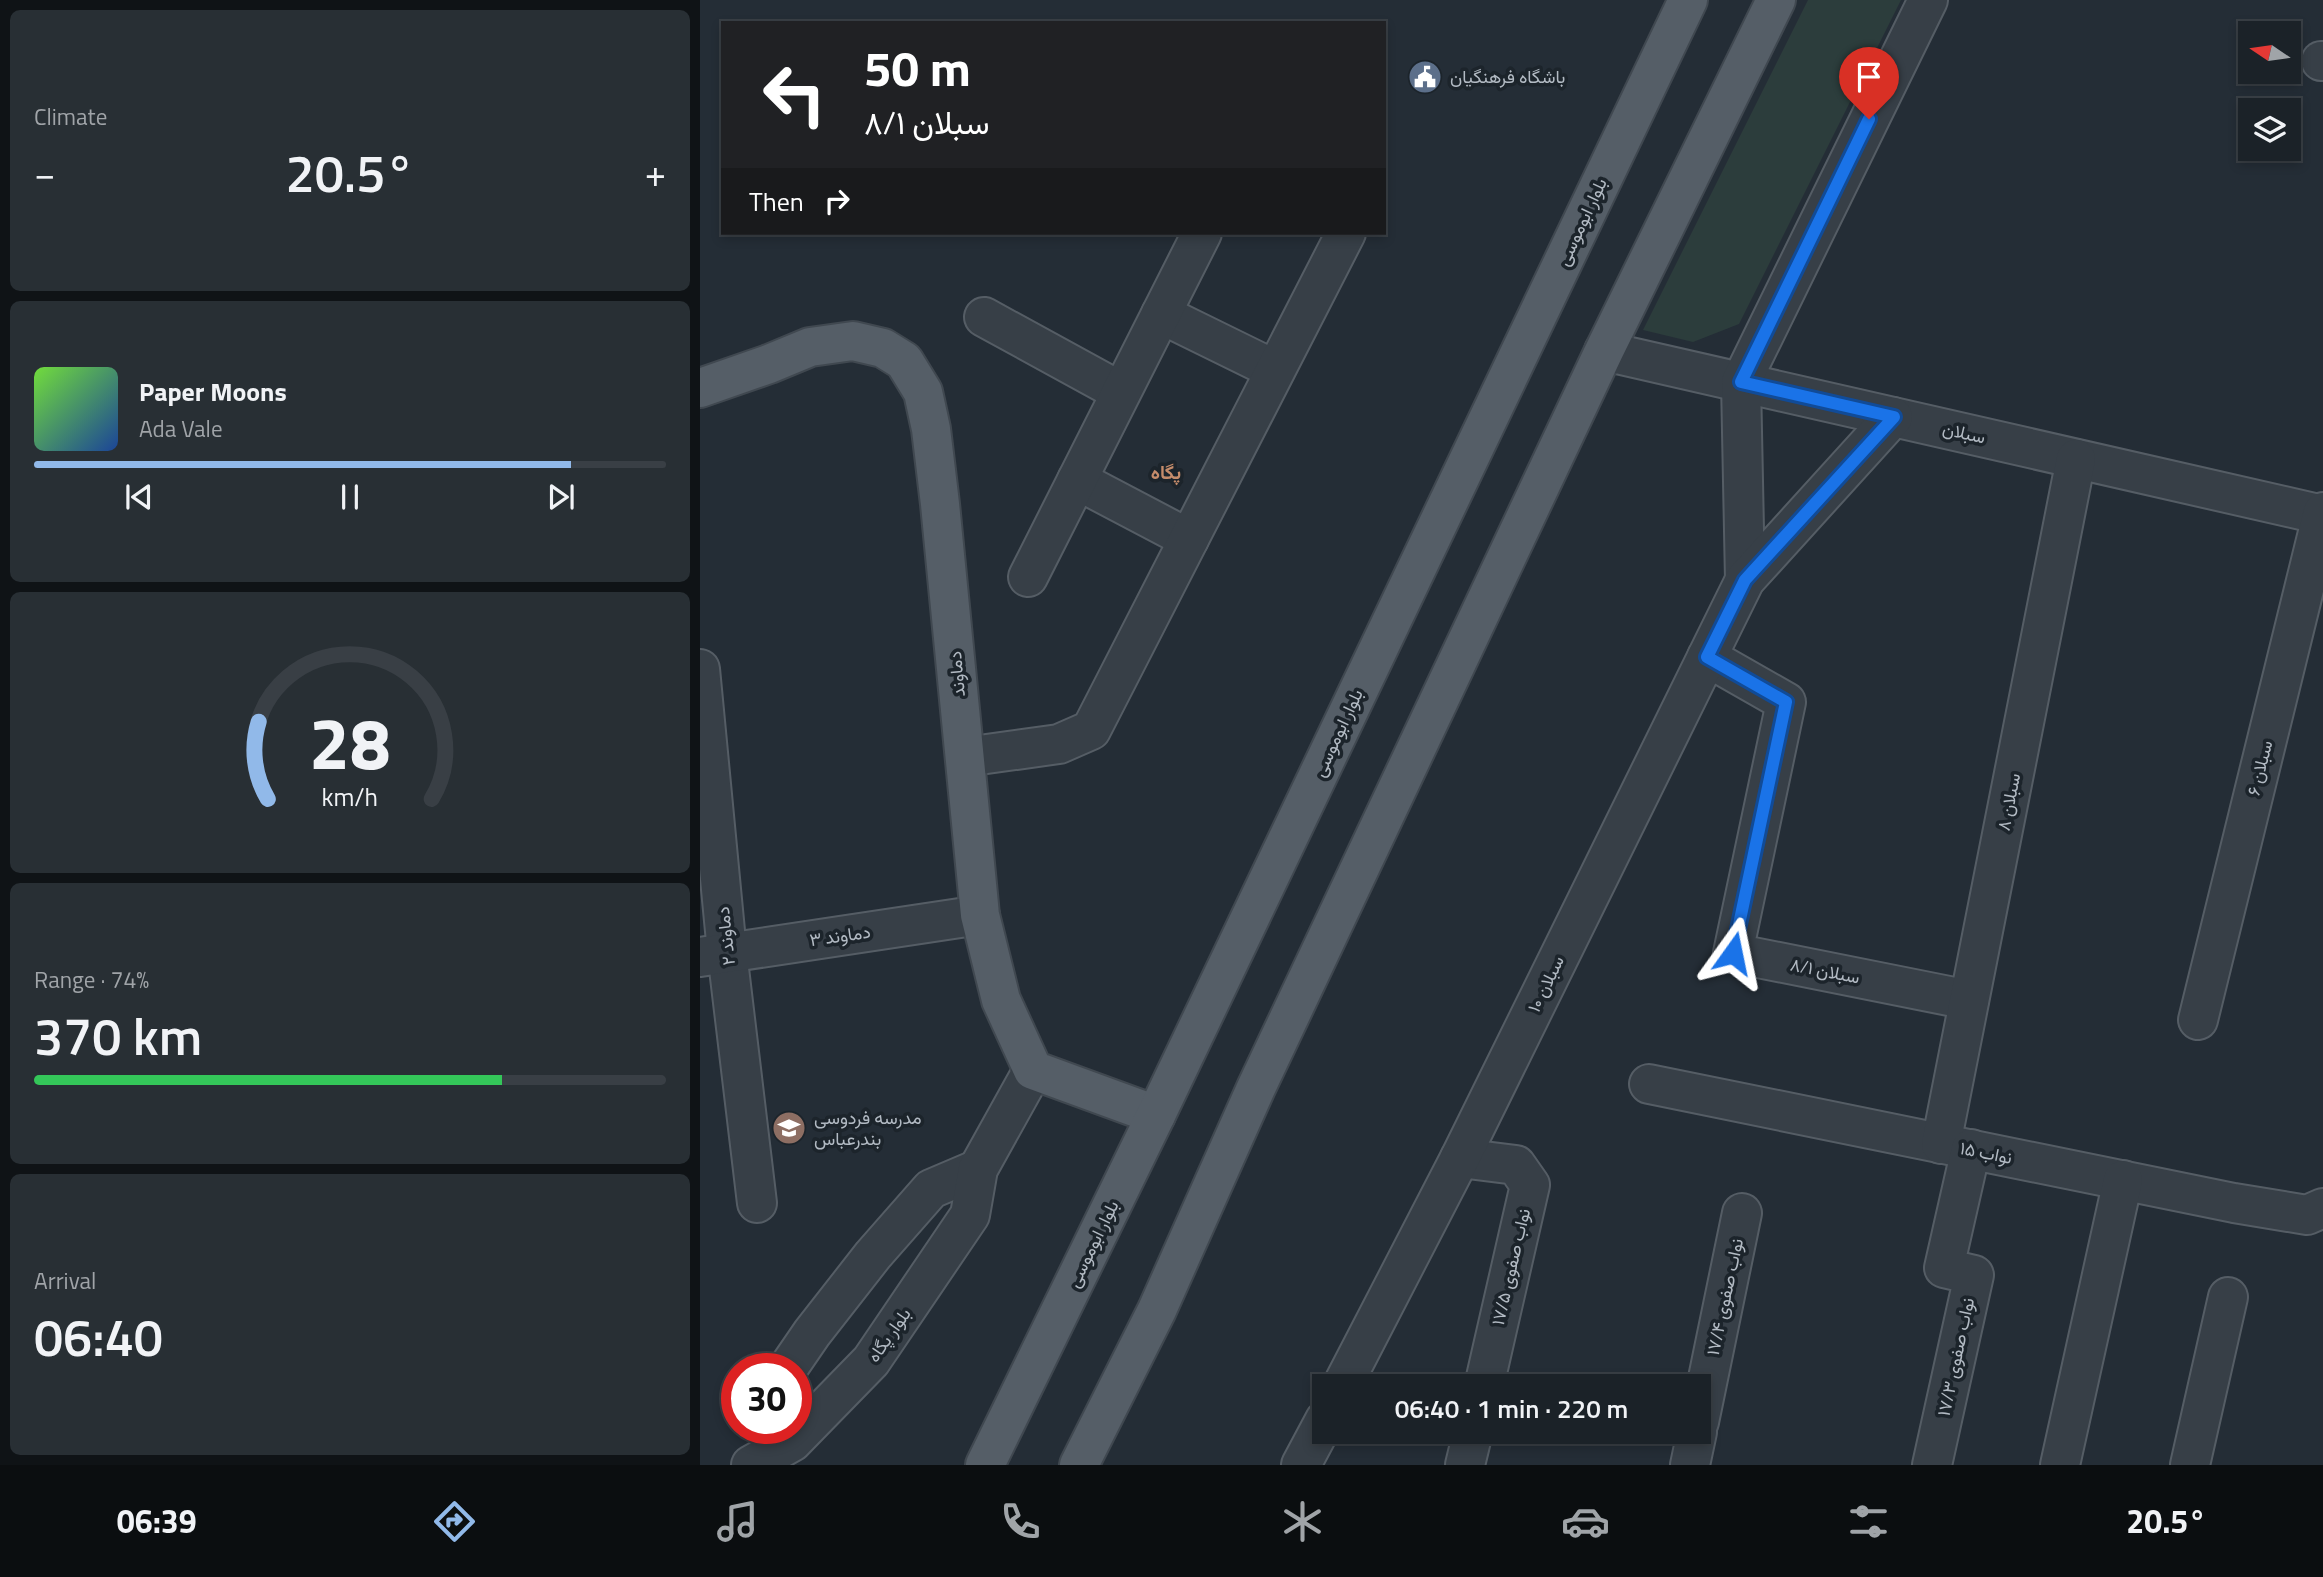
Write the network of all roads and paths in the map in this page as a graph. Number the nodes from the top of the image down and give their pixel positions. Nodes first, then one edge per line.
1 (1688, 0) edge
2 (1776, 0) edge
3 (1928, 0) edge
4 (1201, 235) edge
5 (1345, 235) edge
6 (1161, 314) junction
7 (984, 317) dead end
8 (1604, 351) junction
9 (1275, 370) junction
10 (1741, 382) junction
11 (700, 388) edge
12 (1121, 392) junction
13 (1894, 417) junction
14 (2076, 459) junction
15 (1077, 480) junction
16 (2323, 514) edge
17 (1189, 539) junction
18 (1028, 578) dead end
19 (1745, 580) junction
20 (1707, 657) junction
21 (700, 669) edge
22 (965, 757) junction
23 (980, 915) junction
24 (713, 955) edge
25 (1969, 1000) junction
26 (2197, 1020) dead end
27 (1033, 1070) junction
28 (1649, 1084) dead end
29 (1156, 1115) junction
30 (1956, 1147) junction
31 (1460, 1158) junction
32 (978, 1169) junction
33 (2123, 1180) junction
34 (757, 1203) dead end
35 (2323, 1208) edge
36 (1742, 1213) dead end
37 (2228, 1297) dead end
38 (799, 1353) edge
39 (1348, 1374) edge
40 (1487, 1374) edge
41 (1709, 1374) edge
42 (750, 1444) edge
43 (1312, 1444) edge
44 (1470, 1444) edge
45 (1694, 1444) edge
46 (746, 1465) edge
47 (751, 1465) edge
48 (985, 1465) edge
49 (1079, 1465) edge
50 (1301, 1465) edge
51 (1465, 1465) edge
52 (1690, 1465) edge
53 (1932, 1465) edge
54 (2060, 1465) edge
55 (2190, 1465) edge

1 - 29 main road, بلوار ابوموسی
2 - 8 main road
3 - 10 street
4 - 6 street
5 - 9 street
6 - 9 street
6 - 12 street
7 - 12 street
8 - 10 street, سبلان
8 - 49 main road
9 - 17 street
10 - 13 street, سبلان
10 - 19 street, سبلان ۱۰
11 - 22 main road, دماوند
12 - 15 street
13 - 14 street, سبلان
13 - 19 street, سبلان ۱۰
14 - 16 street, سبلان
14 - 25 street, سبلان ۸
15 - 17 street
15 - 18 street
16 - 26 street, سبلان ۶
17 - 22 street
19 - 20 street, سبلان ۱۰
20 - 25 street, سبلان ۸/۱
20 - 31 street, سبلان ۱۰
21 - 24 street, دماوند ۲
22 - 23 main road, دماوند
23 - 24 street, دماوند ۳
23 - 27 main road, دماوند
24 - 34 street, دماوند ۲
25 - 30 street, سبلان ۸
27 - 29 main road
27 - 32 street, بلوار پگاه
28 - 30 street, نواب ۱۵
29 - 48 main road, بلوار ابوموسی
30 - 33 street, نواب ۱۵
30 - 53 street, نواب صفوی ۱۷/۳
31 - 39 street, سبلان ۱۰
31 - 40 street, نواب صفوی ۱۷/۵
32 - 38 street
32 - 47 street, بلوار پگاه
33 - 35 street, نواب ۱۵
33 - 54 street
36 - 41 street, نواب صفوی ۱۷/۴
37 - 55 street
42 - 46 street
43 - 50 street
44 - 51 street
45 - 52 street

